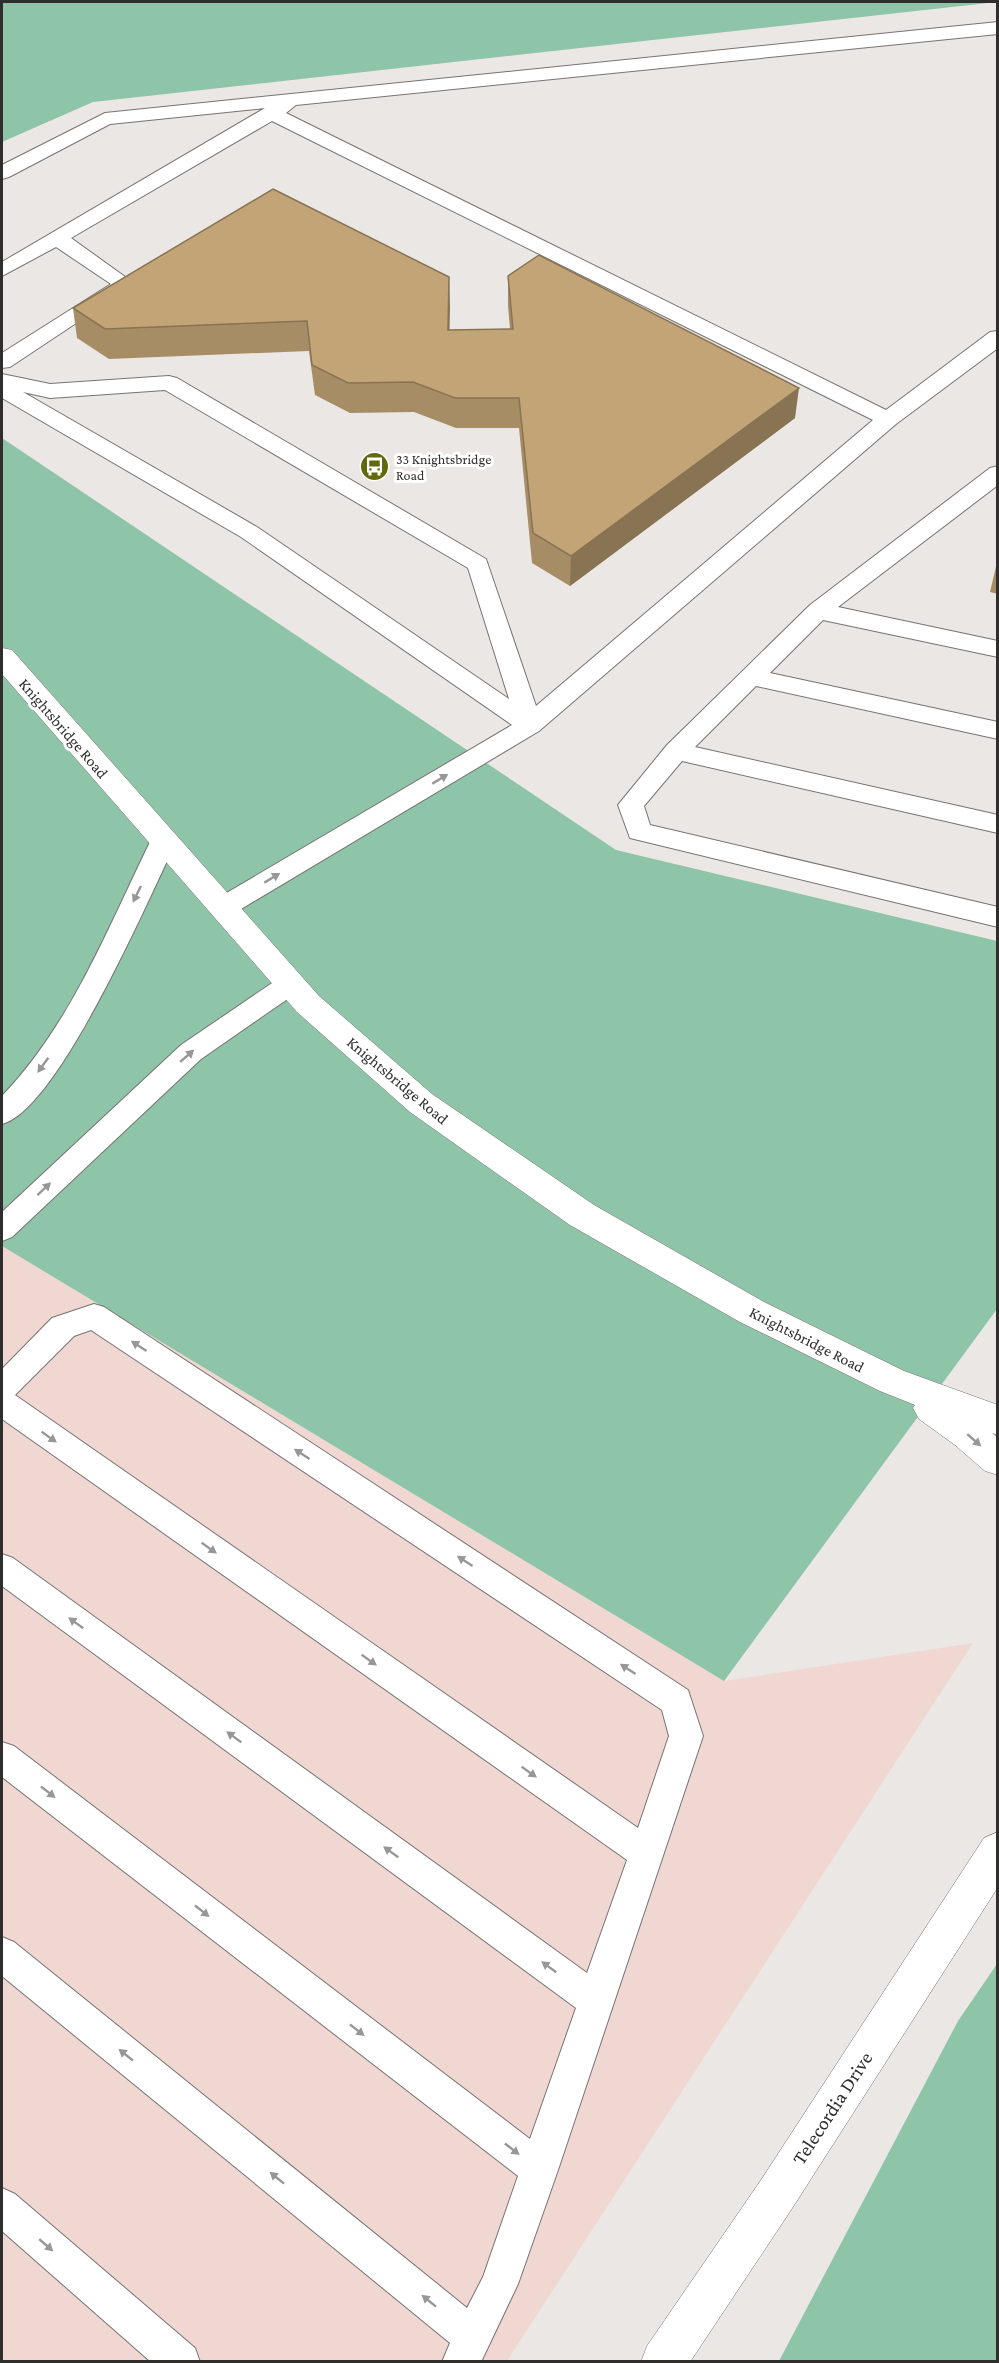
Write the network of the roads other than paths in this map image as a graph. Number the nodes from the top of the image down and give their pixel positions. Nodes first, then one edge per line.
1 (998, 28) edge
2 (297, 98) junction
3 (272, 113) junction
4 (2, 173) edge
5 (57, 238) junction
6 (2, 270) edge
7 (998, 337) edge
8 (2, 362) edge
9 (2, 381) edge
10 (2, 389) edge
11 (888, 419) junction
12 (998, 473) edge
13 (818, 611) junction
14 (998, 649) edge
15 (2, 657) edge
16 (751, 678) junction
17 (530, 725) junction
18 (998, 731) edge
19 (676, 751) junction
20 (998, 824) edge
21 (163, 842) junction
22 (222, 908) junction
23 (998, 917) edge
24 (290, 984) junction
25 (2, 1113) edge
26 (2, 1229) edge
27 (892, 1381) junction
28 (2, 1388) edge
29 (2, 1403) edge
30 (998, 1420) edge
31 (998, 1460) edge
32 (2, 1568) edge
33 (2, 1756) edge
34 (998, 1851) edge
35 (647, 1854) junction
36 (2, 1954) edge
37 (597, 2001) junction
38 (540, 2170) junction
39 (2, 2207) edge
40 (468, 2350) edge
41 (182, 2361) edge
42 (663, 2361) edge

1 - 2 lane
2 - 3 lane
2 - 4 lane
3 - 5 lane
3 - 11 lane
5 - 6 lane
5 - 8 lane
7 - 11 lane
9 - 17 lane
10 - 17 lane
11 - 17 lane
12 - 13 lane
13 - 14 lane
13 - 16 lane
15 - 21 street, Knightsbridge Road
16 - 18 lane
16 - 19 lane
22 -> 17 lane
19 - 20 lane
19 - 23 lane
21 - 22 street, Knightsbridge Road
21 -> 25 lane
22 - 24 street, Knightsbridge Road
26 -> 24 lane
24 - 27 street, Knightsbridge Road
27 - 30 street, Knightsbridge Road
27 -> 31 street, Knightsbridge Road
35 -> 28 lane
29 -> 35 lane
37 -> 32 lane
33 -> 38 lane
34 - 42 street, Telecordia Drive
35 - 37 lane
40 -> 36 lane
37 - 38 lane
38 - 40 lane
39 -> 41 lane

